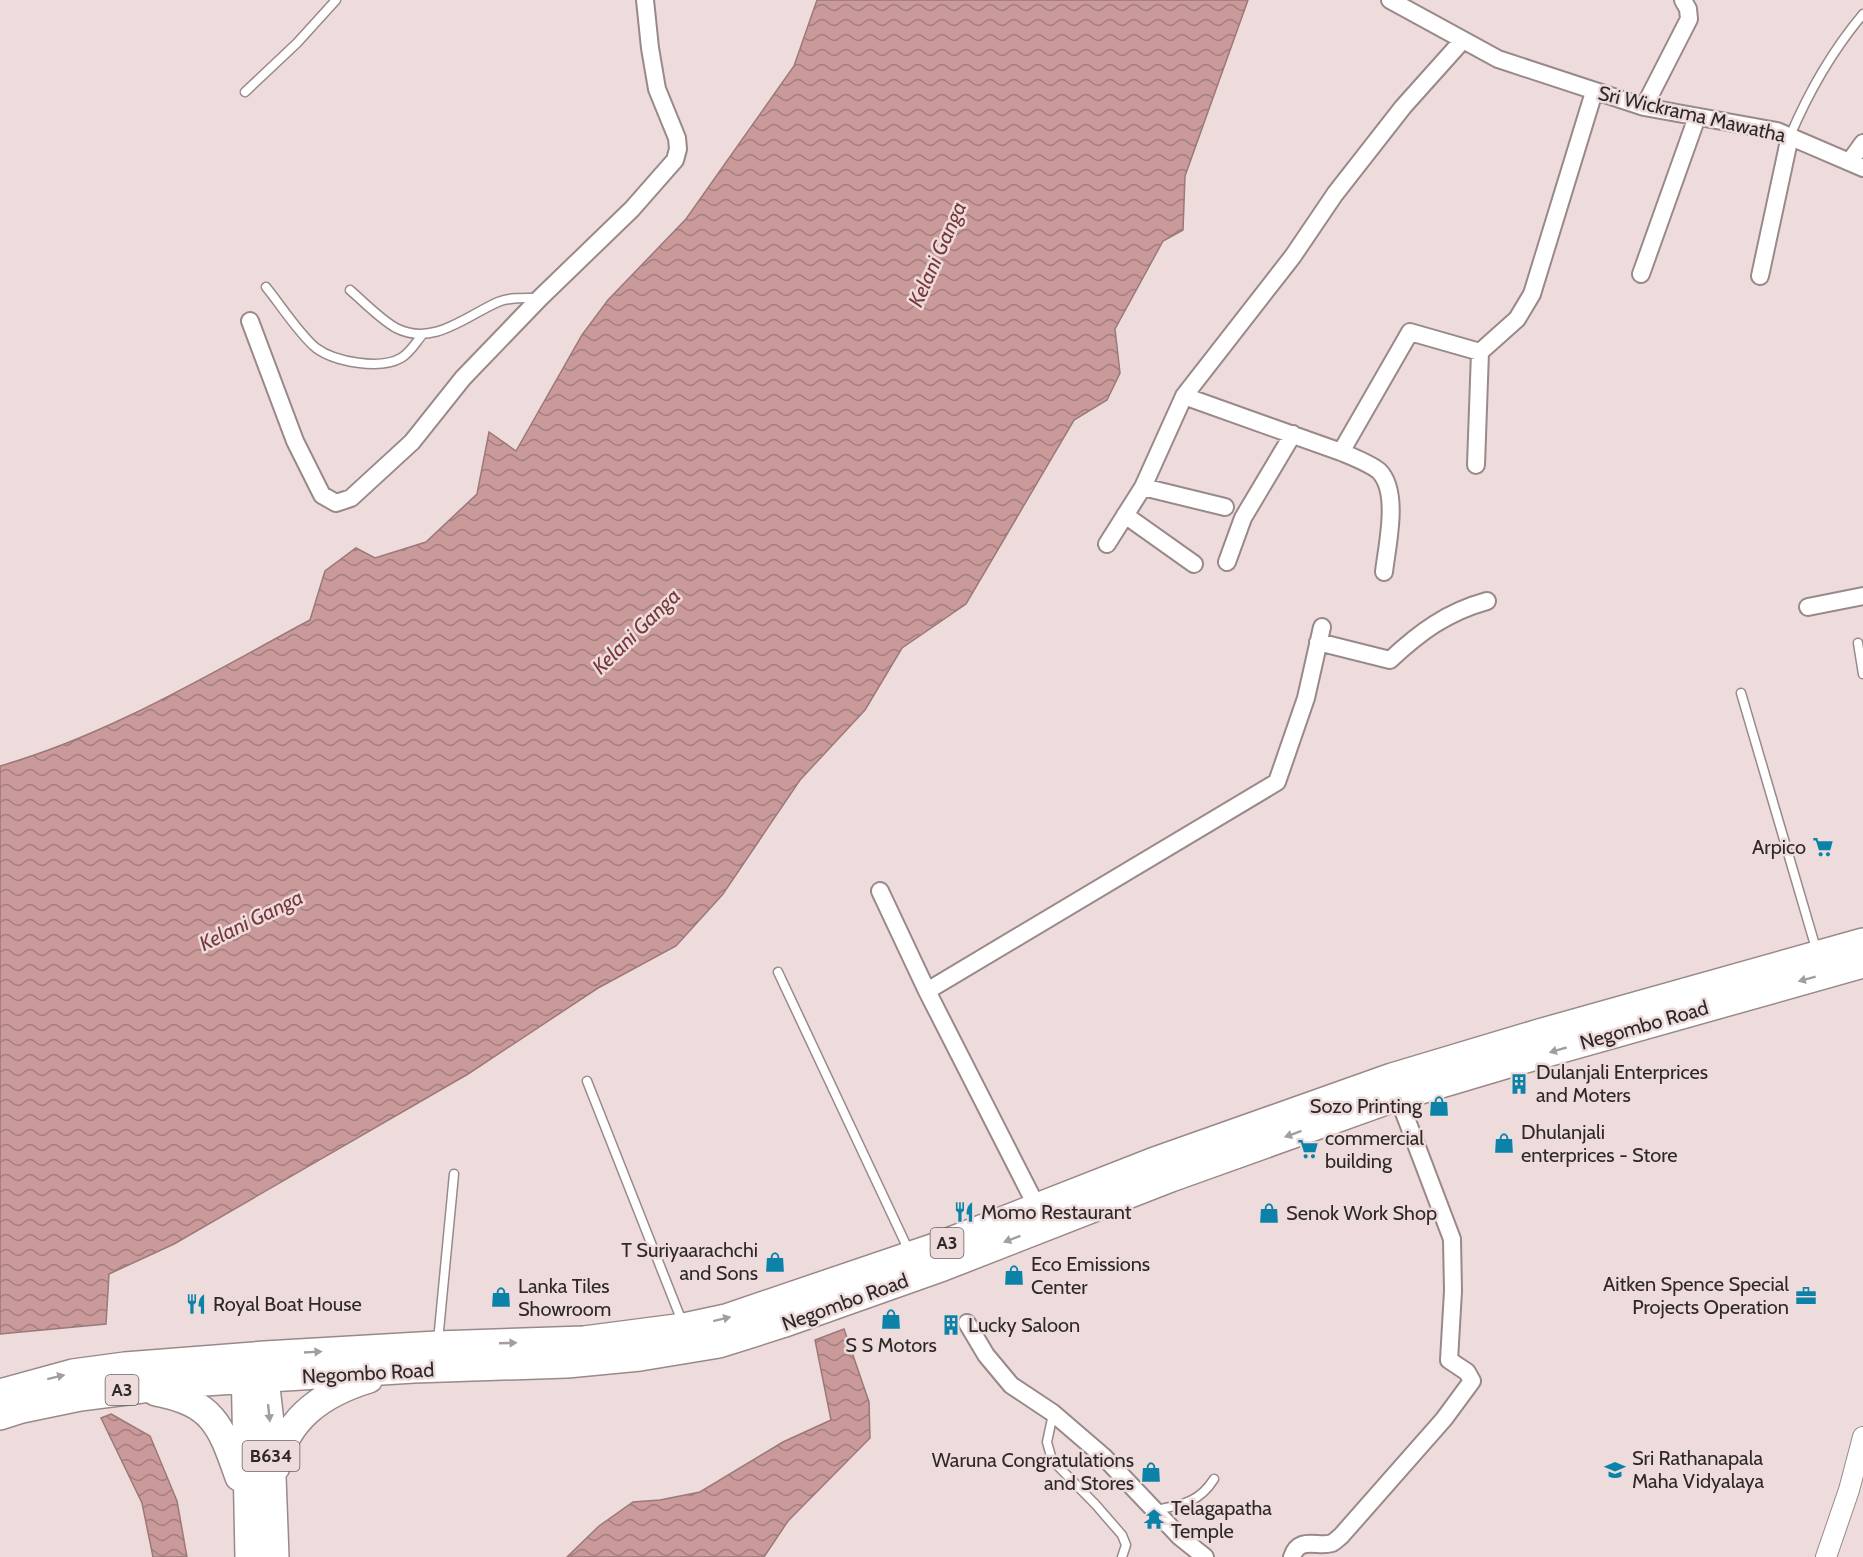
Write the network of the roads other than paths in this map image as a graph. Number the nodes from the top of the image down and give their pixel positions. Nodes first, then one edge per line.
1 (336, 0) edge
2 (645, 0) edge
3 (1683, 0) edge
4 (1398, 2) edge
5 (1863, 14) edge
6 (1463, 40) junction
7 (245, 92) dead end
8 (1594, 92) junction
9 (1644, 107) junction
10 (1697, 117) junction
11 (1790, 136) junction
12 (1863, 143) edge
13 (1857, 164) edge
14 (1641, 274) dead end
15 (1760, 276) dead end
16 (266, 287) dead end
17 (350, 290) dead end
18 (540, 298) junction
19 (250, 321) dead end
20 (423, 334) junction
21 (1480, 352) junction
22 (1184, 396) junction
23 (1293, 434) junction
24 (1341, 452) junction
25 (1476, 465) dead end
26 (1143, 488) junction
27 (1225, 507) dead end
28 (1125, 515) junction
29 (1107, 544) dead end
30 (1227, 562) dead end
31 (1194, 564) dead end
32 (1384, 572) dead end
33 (1863, 596) edge
34 (1487, 601) dead end
35 (1808, 607) dead end
36 (1858, 644) dead end
37 (1863, 674) edge
38 (1741, 693) dead end
39 (880, 891) dead end
40 (1863, 942) edge
41 (1818, 954) junction
42 (1863, 964) edge
43 (778, 972) dead end
44 (927, 991) junction
45 (587, 1081) dead end
46 (1394, 1087) junction
47 (454, 1174) dead end
48 (1036, 1207) junction
49 (911, 1255) junction
50 (967, 1323) dead end
51 (684, 1328) junction
52 (437, 1345) junction
53 (255, 1367) junction
54 (414, 1369) junction
55 (138, 1389) junction
56 (0, 1393) edge
57 (1053, 1413) junction
58 (0, 1416) edge
59 (1862, 1442) edge
60 (1214, 1479) dead end
61 (272, 1487) junction
62 (247, 1498) junction
63 (1155, 1510) junction
64 (249, 1557) edge
65 (275, 1557) edge
66 (1122, 1557) edge
67 (1205, 1557) edge
68 (1292, 1557) edge
69 (1826, 1557) edge

1 - 7 lane
2 - 18 street
3 - 9 street
4 - 6 street, Sri Wickrama Mawatha
5 - 11 lane
6 - 8 street, Sri Wickrama Mawatha
6 - 22 street
8 - 9 street, Sri Wickrama Mawatha
8 - 21 street
9 - 10 street, Sri Wickrama Mawatha
10 - 11 street, Sri Wickrama Mawatha
10 - 14 street
11 - 13 street, Sri Wickrama Mawatha
11 - 15 street
12 - 13 street
16 - 20 lane
17 - 20 lane
18 - 19 street
18 - 20 lane
21 - 24 street
21 - 25 street
22 - 23 street
22 - 26 street
23 - 24 street
23 - 30 street
24 - 32 street
26 - 27 street
26 - 28 street
28 - 29 street
28 - 31 street
33 - 35 street
34 - 44 street
36 - 37 lane
38 - 41 lane
39 - 44 street
40 - 41 highway, Negombo Road / A3
41 - 46 highway, Negombo Road / A3
42 -> 46 highway, Negombo Road / A3
43 - 49 lane
44 - 48 street
45 - 51 lane
46 - 48 highway, Negombo Road / A3
46 -> 54 highway, Negombo Road / A3
46 - 68 street
47 - 52 lane
48 - 49 highway, Negombo Road / A3
51 -> 49 highway, Negombo Road / A3
50 - 57 street
52 -> 51 highway, Negombo Road / A3
53 -> 52 highway, Negombo Road / A3
53 - 54 highway, Negombo Road / A3
53 - 55 highway, Negombo Road / A3
56 -> 53 highway, Negombo Road / A3
53 -> 61 highway, B634
53 - 62 highway, B634
54 - 61 highway
55 - 58 highway, Negombo Road / A3
55 - 62 highway
57 - 63 street
57 - 66 lane
59 - 69 street
60 - 63 lane
61 - 65 highway, B634
62 - 64 highway, B634
63 - 67 street

